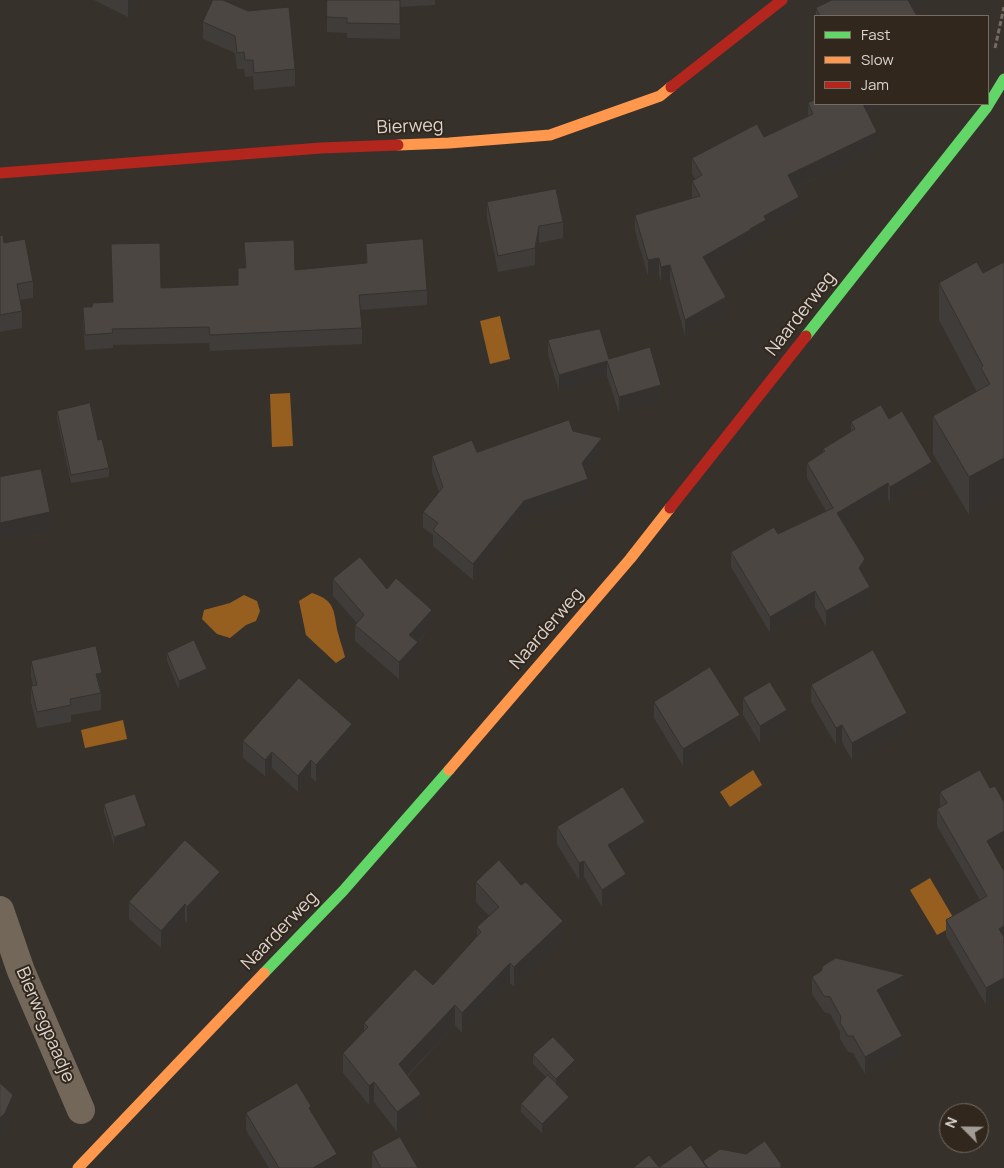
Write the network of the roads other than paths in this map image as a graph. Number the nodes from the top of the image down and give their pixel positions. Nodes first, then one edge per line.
1 (782, 0) edge
2 (1004, 79) edge
3 (989, 102) edge
4 (987, 105) edge
5 (0, 173) edge
6 (0, 910) edge
7 (82, 1110) dead end
8 (78, 1168) edge

1 - 5 main road, Bierweg
2 - 3 main road, Naarderweg
4 - 8 main road, Naarderweg
6 - 7 street, Bierwegpaadje

